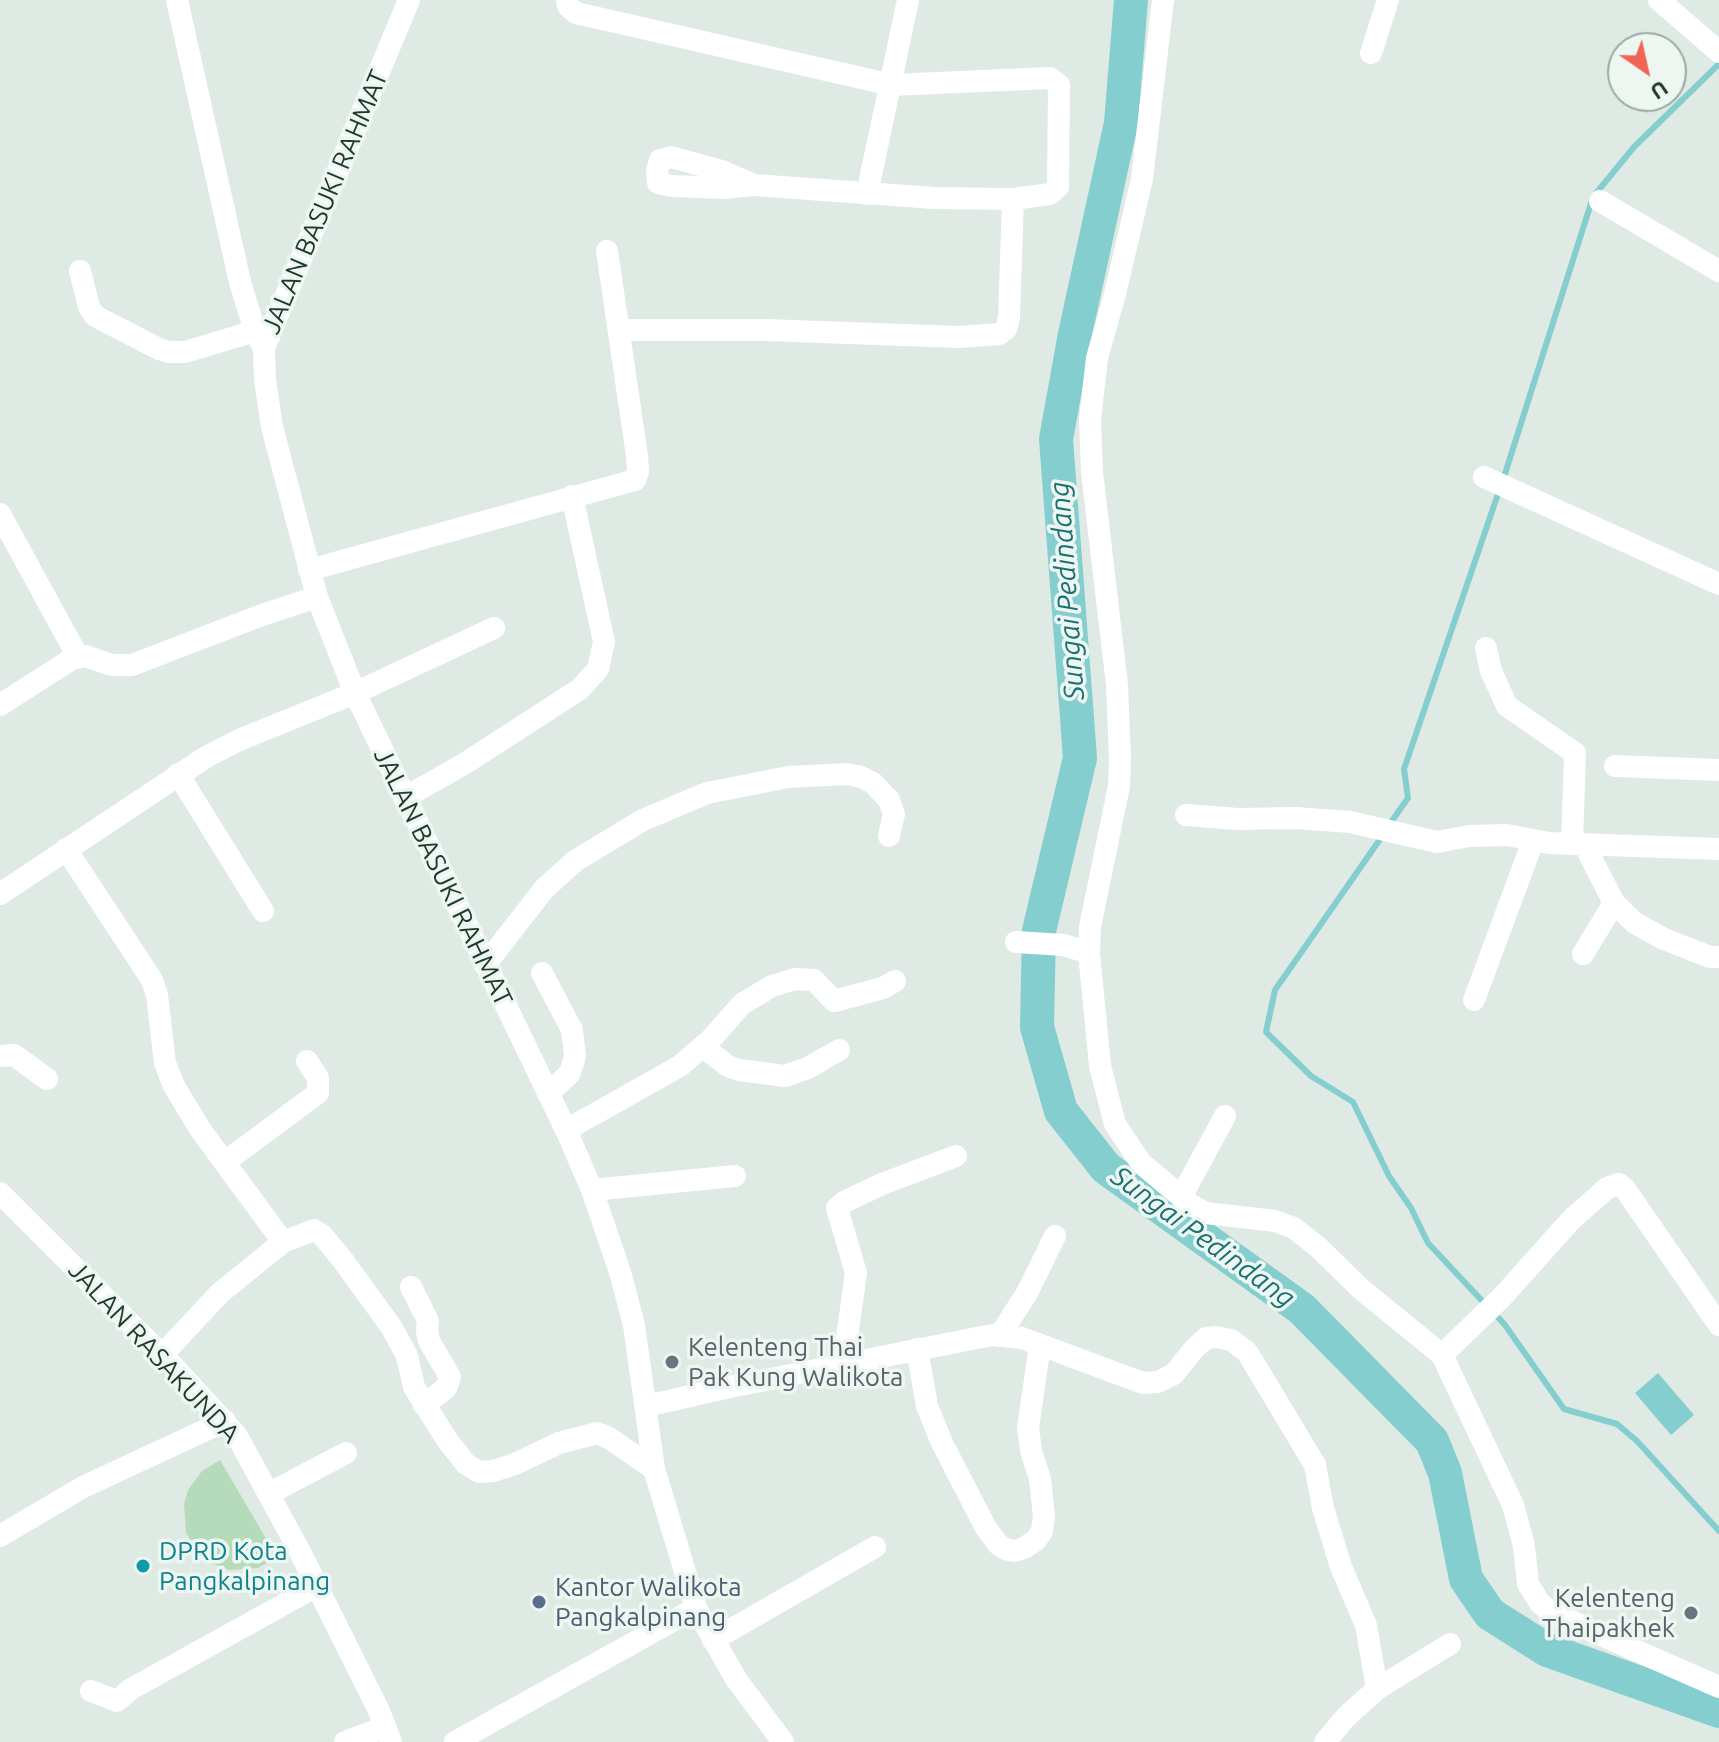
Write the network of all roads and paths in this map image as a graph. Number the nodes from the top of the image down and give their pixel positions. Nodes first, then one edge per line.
1 (177, 0) edge
2 (409, 0) edge
3 (567, 0) edge
4 (908, 0) edge
5 (1163, 0) edge
6 (1388, 0) edge
7 (1659, 0) edge
8 (1718, 50) edge
9 (1371, 53) dead end
10 (892, 85) junction
11 (754, 185) dead end
12 (867, 194) junction
13 (1013, 199) junction
14 (1600, 201) dead end
15 (607, 251) dead end
16 (80, 271) dead end
17 (1719, 271) edge
18 (619, 330) junction
19 (260, 340) junction
20 (1484, 477) dead end
21 (572, 496) junction
22 (0, 514) edge
23 (309, 570) junction
24 (1719, 584) edge
25 (317, 597) junction
26 (494, 628) dead end
27 (1486, 648) dead end
28 (78, 657) junction
29 (355, 693) junction
30 (0, 705) edge
31 (1615, 766) dead end
32 (1719, 770) edge
33 (178, 774) junction
34 (404, 798) junction
35 (1186, 815) dead end
36 (889, 836) dead end
37 (1533, 841) junction
38 (1578, 844) junction
39 (66, 849) junction
40 (1719, 849) edge
41 (0, 894) edge
42 (1614, 903) junction
43 (263, 911) dead end
44 (1016, 942) dead end
45 (1089, 953) junction
46 (1583, 954) dead end
47 (1719, 957) edge
48 (485, 965) junction
49 (542, 973) dead end
50 (895, 981) dead end
51 (1474, 1000) dead end
52 (703, 1047) junction
53 (839, 1050) dead end
54 (0, 1056) edge
55 (307, 1061) dead end
56 (47, 1079) dead end
57 (548, 1094) junction
58 (1225, 1116) dead end
59 (566, 1130) junction
60 (956, 1156) dead end
61 (225, 1162) junction
62 (735, 1176) dead end
63 (592, 1190) junction
64 (0, 1193) edge
65 (1181, 1197) junction
66 (1055, 1236) dead end
67 (283, 1242) junction
68 (411, 1287) dead end
69 (1719, 1325) edge
70 (1000, 1335) junction
71 (1040, 1345) junction
72 (917, 1349) junction
73 (162, 1355) junction
74 (1442, 1355) junction
75 (843, 1366) junction
76 (424, 1405) junction
77 (646, 1406) junction
78 (225, 1421) junction
79 (346, 1453) dead end
80 (654, 1469) junction
81 (270, 1493) junction
82 (0, 1536) edge
83 (875, 1547) dead end
84 (317, 1586) junction
85 (696, 1608) junction
86 (713, 1640) junction
87 (1450, 1644) dead end
88 (1719, 1687) edge
89 (1377, 1689) junction
90 (91, 1691) dead end
91 (388, 1734) edge
92 (345, 1742) edge
93 (455, 1742) edge
94 (783, 1742) edge
95 (1325, 1742) edge

1 - 19 street
2 - 19 street, JALAN BASUKI RAHMAT
3 - 10 street
4 - 10 street
5 - 45 street
6 - 9 street
7 - 8 street
10 - 12 street
10 - 13 street
11 - 12 street
12 - 13 street
13 - 18 street
14 - 17 street
15 - 18 street
16 - 19 street
18 - 21 street
19 - 23 street, JALAN BASUKI RAHMAT
20 - 24 street
21 - 23 street
21 - 34 street
22 - 28 street
23 - 25 street, JALAN BASUKI RAHMAT
25 - 28 street
25 - 29 street, JALAN BASUKI RAHMAT
26 - 29 street
27 - 38 street
28 - 30 street
29 - 33 street
29 - 34 street, JALAN BASUKI RAHMAT
31 - 32 street
33 - 39 street
33 - 43 street
34 - 48 street, JALAN BASUKI RAHMAT
35 - 37 street
36 - 48 street
37 - 38 street
37 - 51 street
38 - 40 street
38 - 42 street
39 - 41 street
39 - 61 street
42 - 46 street
42 - 47 street
44 - 45 street
45 - 65 street
48 - 57 street, JALAN BASUKI RAHMAT
49 - 57 street
50 - 52 street
52 - 53 street
52 - 59 street
54 - 56 street
55 - 61 street
57 - 59 street, JALAN BASUKI RAHMAT
58 - 65 street
59 - 63 street, JALAN BASUKI RAHMAT
60 - 75 street
61 - 67 street
62 - 63 street
63 - 77 street, JALAN BASUKI RAHMAT
64 - 73 street, JALAN RASAKUNDA
65 - 74 street
66 - 70 street
67 - 73 street
67 - 76 street
68 - 76 street
69 - 74 street
70 - 71 street
70 - 72 street
71 - 72 street
71 - 89 street
72 - 75 street
73 - 78 street, JALAN RASAKUNDA
74 - 88 street
75 - 77 street
76 - 80 street
77 - 80 street, JALAN BASUKI RAHMAT
78 - 81 street, JALAN RASAKUNDA
78 - 82 street
79 - 81 street
80 - 85 street, JALAN BASUKI RAHMAT
81 - 84 street, JALAN RASAKUNDA
83 - 86 street
84 - 90 street
84 - 91 street, JALAN RASAKUNDA
85 - 86 street, JALAN BASUKI RAHMAT
85 - 93 street
86 - 94 street, JALAN BASUKI RAHMAT
87 - 89 street
89 - 95 street
91 - 92 street

